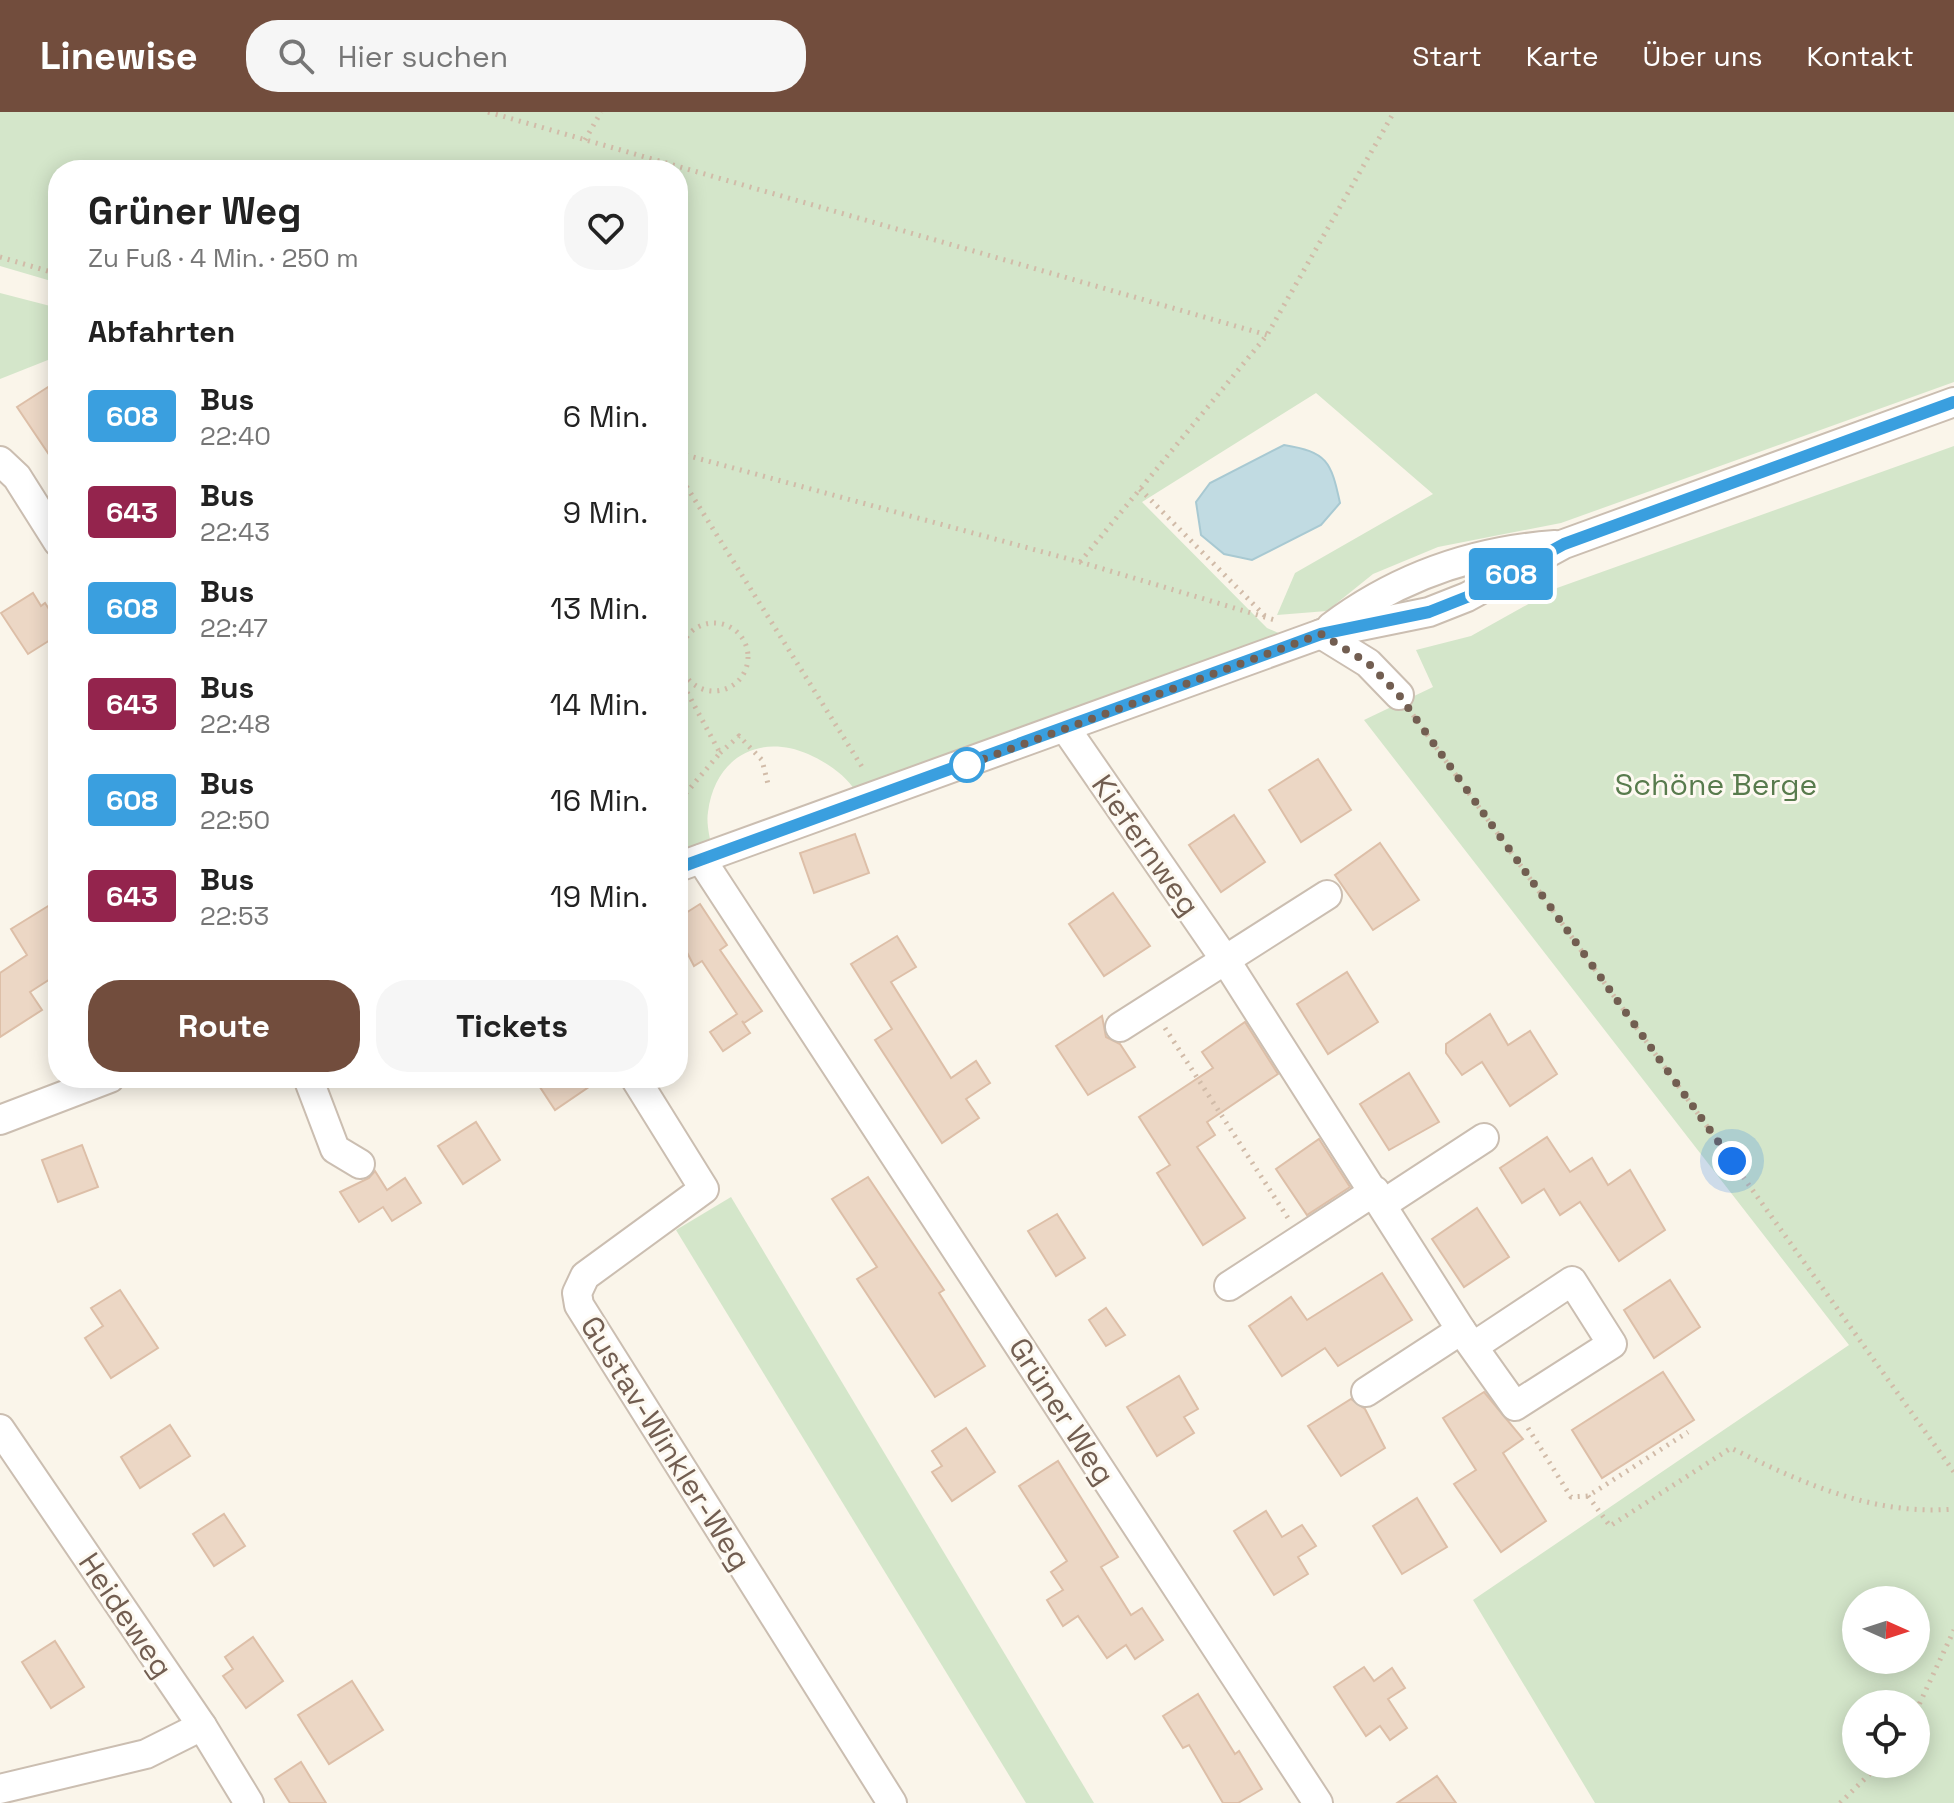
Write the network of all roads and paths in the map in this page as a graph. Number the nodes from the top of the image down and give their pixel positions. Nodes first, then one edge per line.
1 (488, 112) edge
2 (601, 112) edge
3 (1394, 112) edge
4 (585, 140) junction
5 (655, 160) edge
6 (688, 169) edge
7 (0, 257) edge
8 (48, 271) edge
9 (1267, 335) junction
10 (1954, 402) edge
11 (688, 456) edge
12 (0, 461) edge
13 (688, 489) edge
14 (1140, 489) junction
15 (48, 526) edge
16 (1564, 544) junction
17 (1080, 562) junction
18 (1321, 634) junction
19 (688, 636) edge
20 (688, 677) edge
21 (688, 694) edge
22 (1399, 695) joint
23 (1066, 729) junction
24 (720, 753) junction
25 (768, 784) dead end
26 (688, 791) edge
27 (880, 795) junction
28 (690, 863) edge
29 (1327, 895) dead end
30 (1226, 961) junction
31 (1151, 1007) junction
32 (1120, 1027) dead end
33 (84, 1088) edge
34 (312, 1088) edge
35 (641, 1088) edge
36 (0, 1120) edge
37 (1484, 1138) dead end
38 (360, 1164) dead end
39 (1379, 1198) junction
40 (1301, 1239) junction
41 (1229, 1286) dead end
42 (1468, 1338) junction
43 (1366, 1392) dead end
44 (1515, 1406) junction
45 (0, 1429) edge
46 (1688, 1432) dead end
47 (1954, 1472) edge
48 (1588, 1496) junction
49 (1954, 1509) edge
50 (1954, 1630) edge
51 (1926, 1690) edge
52 (202, 1726) junction
53 (1866, 1778) edge
54 (0, 1789) edge
55 (249, 1803) edge
56 (892, 1803) edge
57 (1318, 1803) edge
58 (1840, 1803) edge

1 - 4 path
2 - 4 path
3 - 9 path
4 - 5 path
6 - 9 path
7 - 8 path
9 - 14 path
10 - 16 street
11 - 17 path
12 - 15 street
13 - 27 path
14 - 17 path
14 - 17 path
16 - 18 street
16 - 18 street
18 - 22 street
18 - 23 street
19 - 20 path
21 - 24 path
22 - 47 path
23 - 27 street
23 - 30 street, Kiefernweg
24 - 25 path
24 - 26 path
27 - 28 street
28 - 57 street, Grüner Weg
29 - 30 street
30 - 31 street
30 - 39 street, Kiefernweg
31 - 32 street
31 - 40 path
33 - 36 street
34 - 38 street
35 - 56 street, Gustav-Winkler-Weg
37 - 39 street
39 - 40 street
39 - 42 street, Kiefernweg
40 - 41 street
42 - 43 street
42 - 44 street, Kiefernweg
42 - 44 street
44 - 48 path
45 - 52 street, Heideweg
46 - 48 path
48 - 49 path
50 - 51 path
52 - 54 street
52 - 55 street, Heideweg
53 - 58 path

